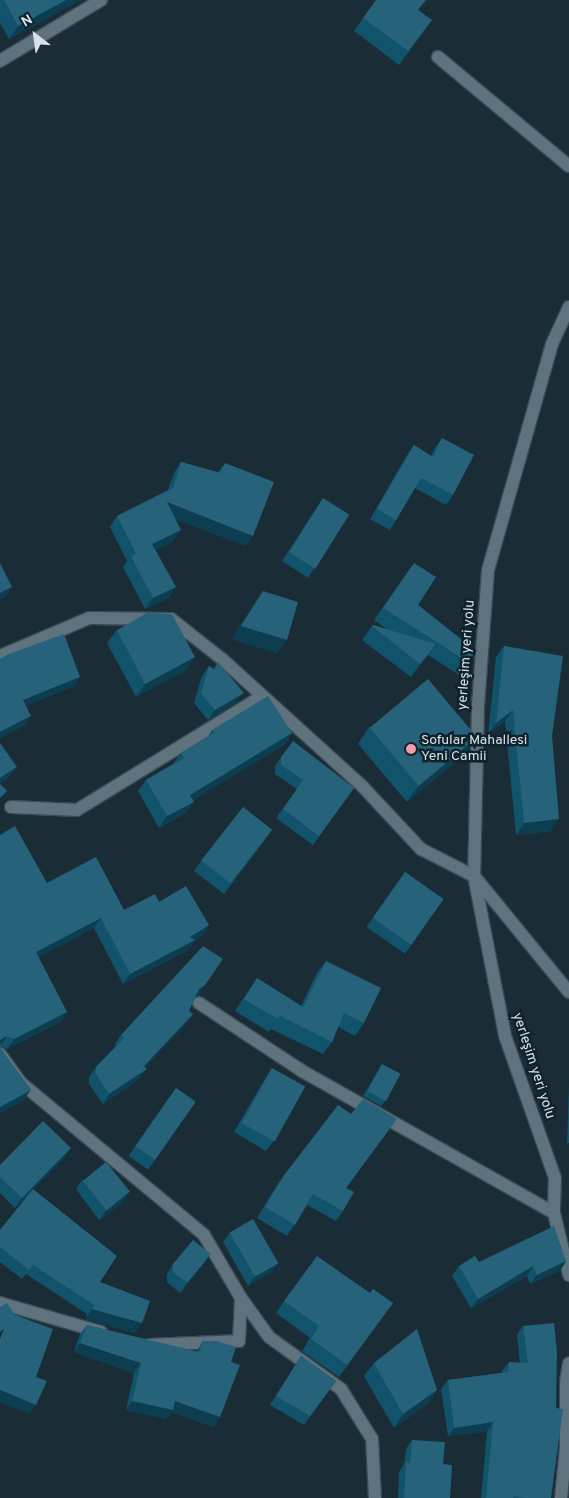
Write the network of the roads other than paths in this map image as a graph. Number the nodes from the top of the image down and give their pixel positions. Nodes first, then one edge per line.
1 (101, 0) edge
2 (438, 57) dead end
3 (0, 61) edge
4 (569, 166) edge
5 (569, 307) edge
6 (0, 656) edge
7 (261, 697) junction
8 (11, 808) dead end
9 (474, 876) junction
10 (569, 992) edge
11 (199, 1003) edge
12 (0, 1054) edge
13 (554, 1213) junction
14 (569, 1275) edge
15 (241, 1298) junction
16 (0, 1303) edge
17 (110, 1334) edge
18 (139, 1342) edge
19 (569, 1363) edge
20 (375, 1498) edge
21 (560, 1498) edge

1 - 3 street
2 - 4 street
5 - 9 street, yerleşim yeri yolu
6 - 7 street
7 - 8 street
7 - 9 street
9 - 10 street
9 - 13 street, yerleşim yeri yolu
11 - 13 street
12 - 15 street
13 - 14 street, yerleşim yeri yolu
15 - 18 street
15 - 20 street
16 - 17 street
19 - 21 street

